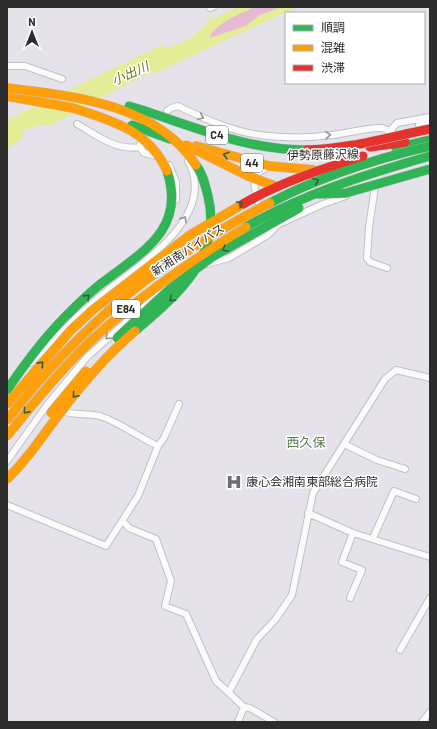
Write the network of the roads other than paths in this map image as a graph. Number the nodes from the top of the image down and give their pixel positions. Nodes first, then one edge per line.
1 (7, 66) edge
2 (62, 79) dead end
3 (7, 84) edge
4 (7, 88) edge
5 (7, 96) edge
6 (7, 101) edge
7 (76, 111) junction
8 (167, 112) dead end
9 (430, 117) edge
10 (430, 123) edge
11 (76, 124) dead end
12 (420, 127) dead end
13 (430, 129) edge
14 (390, 131) junction
15 (240, 132) junction
16 (163, 135) junction
17 (216, 138) junction
18 (430, 139) edge
19 (406, 142) junction
20 (430, 146) edge
21 (427, 156) edge
22 (270, 166) junction
23 (430, 170) edge
24 (376, 187) junction
25 (157, 250) junction
26 (195, 264) junction
27 (387, 268) dead end
28 (126, 275) junction
29 (147, 302) junction
30 (430, 378) edge
31 (16, 380) junction
32 (7, 391) edge
33 (7, 404) edge
34 (179, 404) dead end
35 (47, 405) junction
36 (7, 420) edge
37 (7, 436) edge
38 (344, 444) junction
39 (158, 446) junction
40 (7, 461) edge
41 (405, 470) dead end
42 (7, 474) edge
43 (7, 479) edge
44 (416, 499) dead end
45 (7, 505) edge
46 (308, 513) junction
47 (123, 521) junction
48 (353, 533) junction
49 (373, 538) junction
50 (430, 558) edge
51 (350, 598) dead end
52 (430, 598) edge
53 (400, 650) dead end
54 (229, 692) junction
55 (244, 707) junction
56 (430, 712) edge
57 (238, 722) edge
58 (274, 722) edge
59 (422, 722) edge

1 - 2 street
3 - 13 main road, C4, bridge
4 - 17 main road, 伊勢原藤沢線 / 44, bridge
4 -> 43 main road, bridge
5 - 7 main road, C4
6 - 7 main road, 44
7 - 16 main road, 伊勢原藤沢線 / 44
7 - 23 main road, C4, bridge
32 -> 7 main road, C4, bridge
8 -> 15 street
9 - 14 street
10 - 12 street
11 - 25 street
15 -> 14 street
14 - 19 street
15 - 17 street
22 -> 16 main road, 伊勢原藤沢線 / 44
25 -> 16 street
17 - 19 main road, 伊勢原藤沢線 / 44
18 - 19 main road, 伊勢原藤沢線 / 44
33 -> 18 main road, bridge
36 -> 20 main road, 新湘南バイパス / E84, bridge
21 - 22 main road, 伊勢原藤沢線 / 44
21 -> 37 main road, 新湘南バイパス / E84, bridge
21 -> 42 main road, bridge
22 - 26 street
23 - 24 street
24 - 26 street
24 - 27 street
25 - 28 street
26 - 29 street
28 - 29 street
28 - 31 street
29 -> 35 street
30 - 38 street
31 - 32 street
31 - 35 street
34 - 39 street
35 - 39 street
35 - 40 street
38 - 41 street
38 - 46 street
39 - 47 street
44 - 49 street
45 - 47 street
46 - 48 street
46 - 54 street
47 - 54 street
48 - 49 street
48 - 51 street
49 - 50 street
52 - 53 street
54 - 55 street
55 - 57 street
55 - 58 street
56 - 59 street

